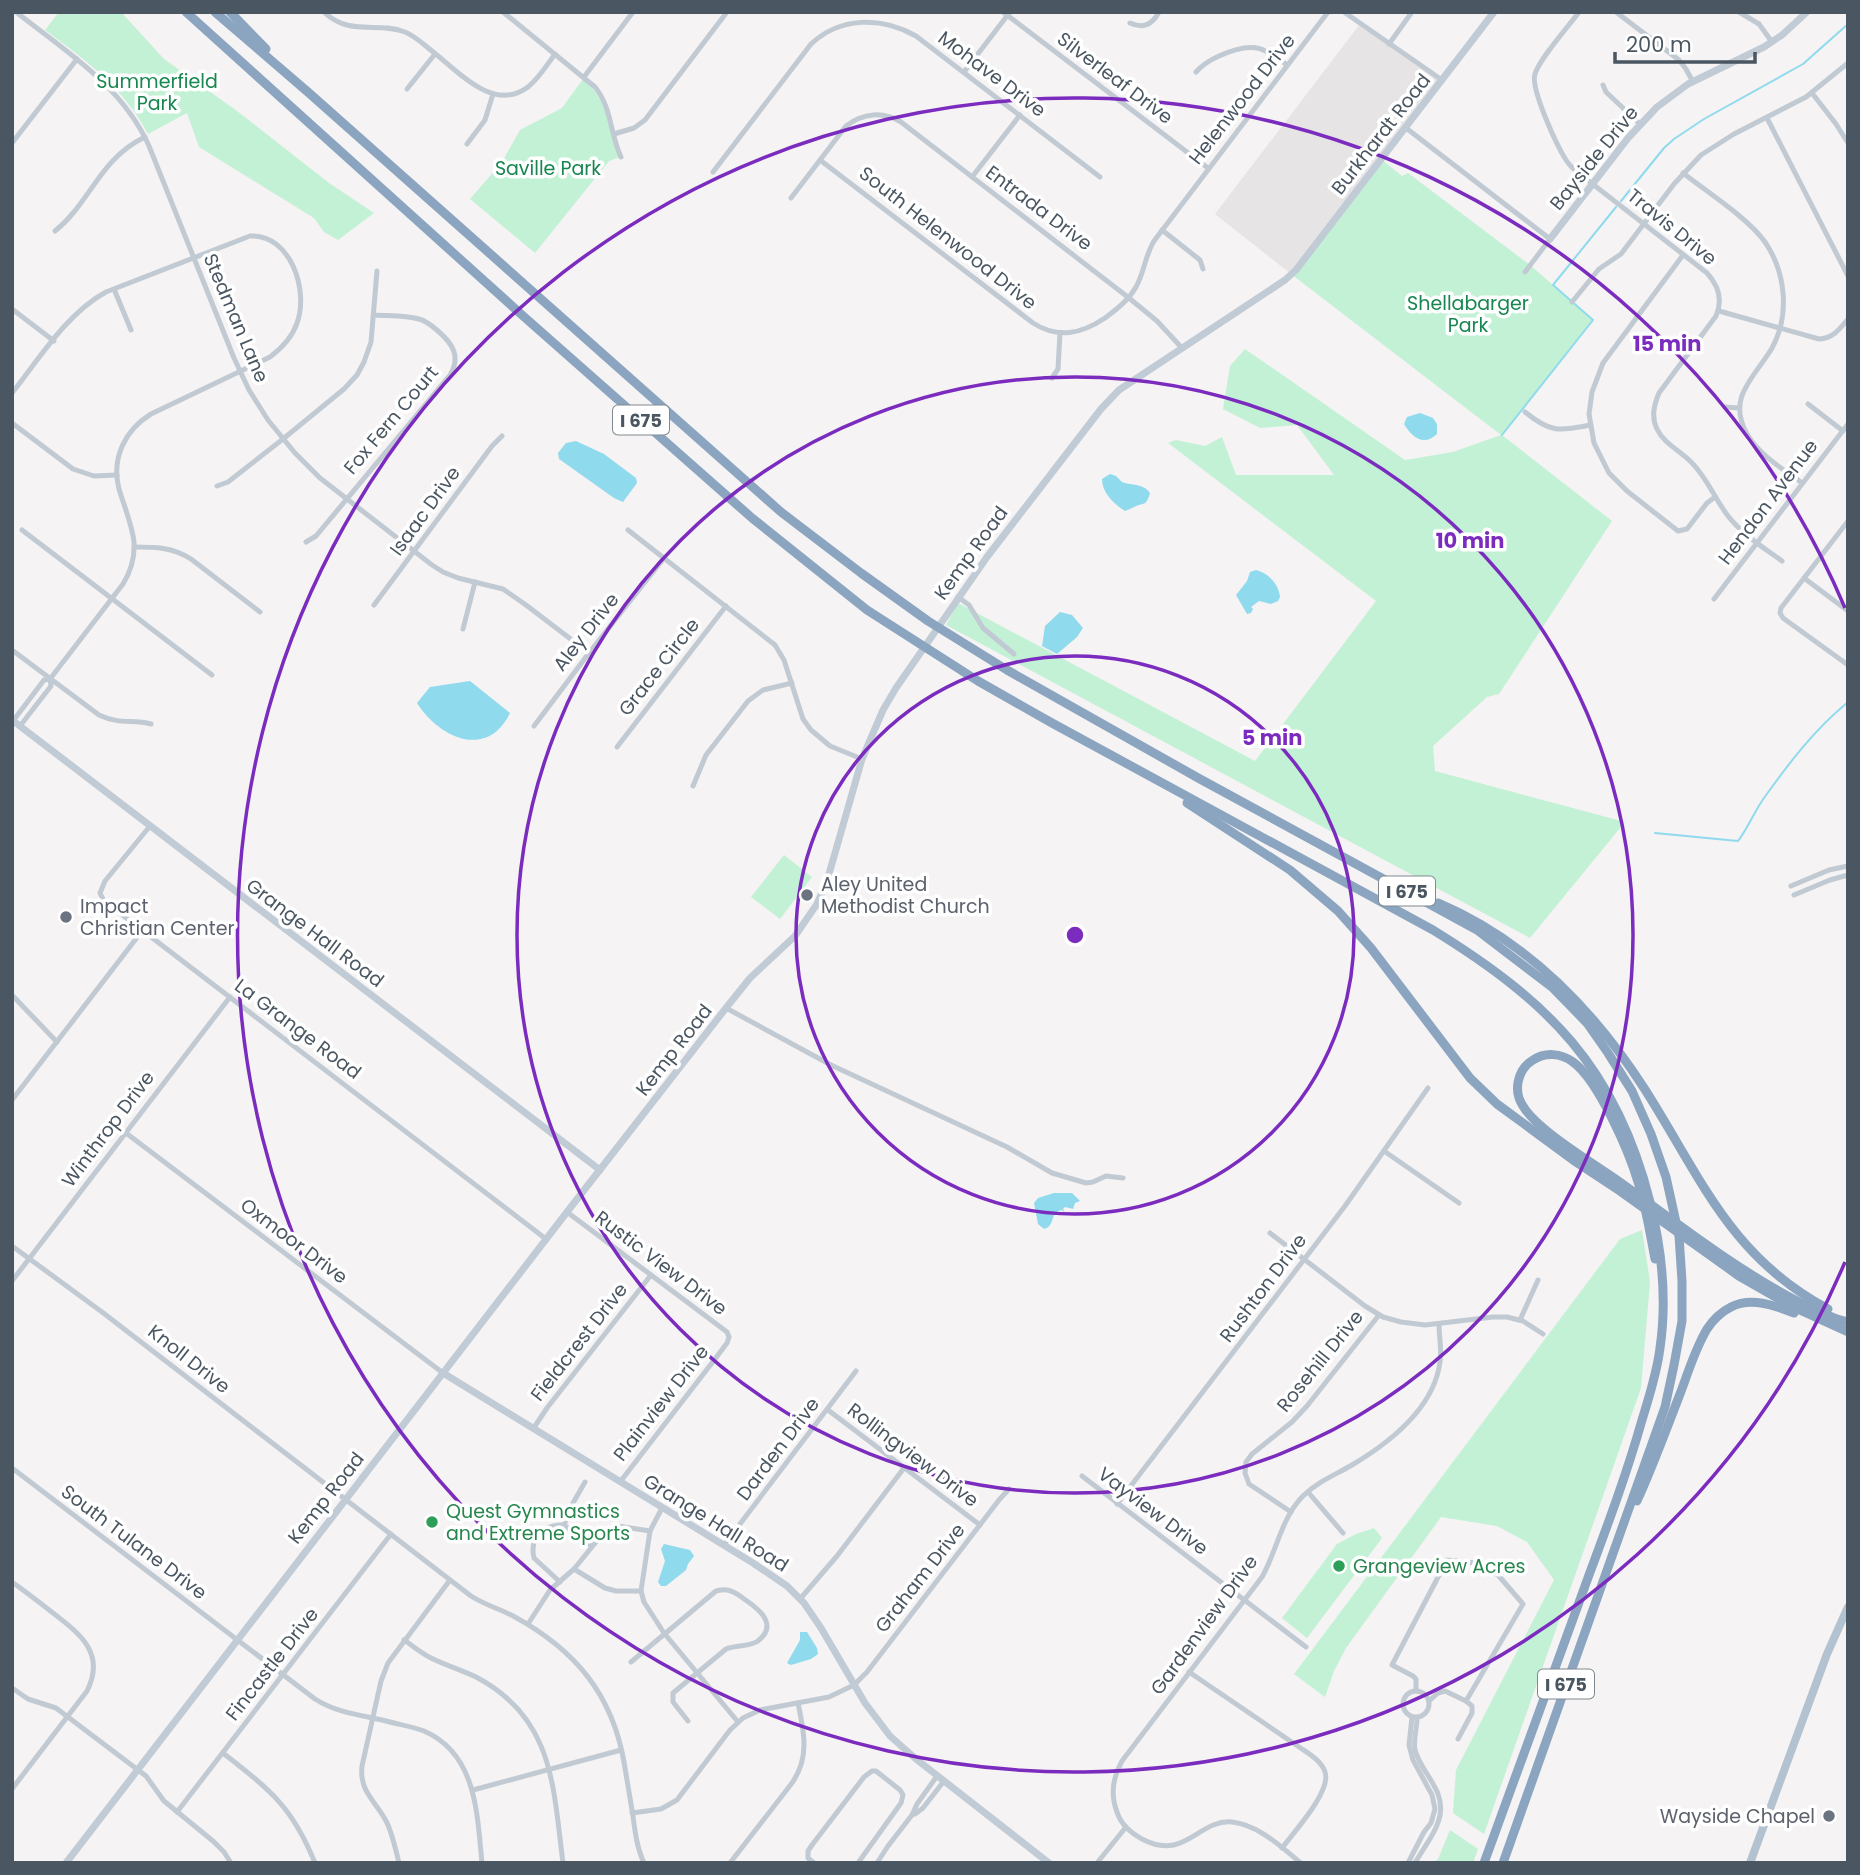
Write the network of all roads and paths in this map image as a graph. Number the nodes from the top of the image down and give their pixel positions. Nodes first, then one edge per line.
1 (16, 12) edge
2 (215, 12) edge
3 (230, 12) edge
4 (324, 12) edge
5 (503, 12) edge
6 (727, 12) edge
7 (852, 12) edge
8 (1159, 12) edge
9 (1328, 12) edge
10 (1344, 12) edge
11 (1412, 12) edge
12 (1494, 12) edge
13 (1579, 12) edge
14 (1616, 12) edge
15 (1739, 12) edge
16 (1807, 12) edge
17 (631, 13) edge
18 (1007, 13) edge
19 (188, 15) edge
20 (853, 22) junction
21 (1130, 23) dead end
22 (1772, 42) junction
23 (1389, 44) junction
24 (435, 54) junction
25 (555, 54) junction
26 (77, 59) junction
27 (1848, 63) edge
28 (1287, 65) junction
29 (964, 72) junction
30 (1196, 72) dead end
31 (584, 77) junction
32 (1442, 80) junction
33 (1693, 82) junction
34 (1603, 85) dead end
35 (407, 89) dead end
36 (309, 93) junction
37 (1812, 93) junction
38 (493, 94) junction
39 (1020, 115) junction
40 (1767, 118) junction
41 (1640, 124) junction
42 (1406, 128) junction
43 (614, 134) junction
44 (145, 137) junction
45 (1848, 143) edge
46 (12, 144) edge
47 (467, 144) dead end
48 (621, 157) dead end
49 (820, 160) junction
50 (1208, 168) junction
51 (713, 172) dead end
52 (1683, 173) junction
53 (972, 177) junction
54 (1100, 177) dead end
55 (1592, 184) junction
56 (791, 198) dead end
57 (1644, 224) junction
58 (1161, 230) junction
59 (55, 231) dead end
60 (1550, 239) junction
61 (1684, 255) junction
62 (193, 257) junction
63 (1203, 269) dead end
64 (377, 271) dead end
65 (1525, 272) dead end
66 (1292, 274) joint
67 (1848, 276) edge
68 (114, 289) junction
69 (1129, 298) junction
70 (1572, 302) dead end
71 (12, 309) edge
72 (1719, 311) junction
73 (374, 315) junction
74 (1848, 319) edge
75 (1780, 329) junction
76 (131, 330) dead end
77 (1060, 334) junction
78 (54, 341) junction
79 (1182, 348) junction
80 (239, 371) junction
81 (1052, 379) dead end
82 (12, 393) edge
83 (1808, 404) dead end
84 (1725, 407) dead end
85 (1739, 408) junction
86 (1525, 412) dead end
87 (12, 423) edge
88 (1848, 424) edge
89 (1590, 425) junction
90 (1843, 431) junction
91 (502, 436) dead end
92 (283, 439) junction
93 (117, 475) junction
94 (1802, 483) junction
95 (217, 486) dead end
96 (1715, 497) junction
97 (346, 499) junction
98 (1848, 521) edge
99 (22, 530) dead end
100 (628, 530) dead end
101 (306, 542) dead end
102 (1757, 543) junction
103 (134, 547) junction
104 (415, 552) junction
105 (664, 558) junction
106 (1782, 561) dead end
107 (1804, 579) junction
108 (475, 582) junction
109 (958, 597) junction
110 (112, 598) junction
111 (1714, 599) dead end
112 (374, 605) dead end
113 (726, 606) junction
114 (1847, 609) edge
115 (260, 612) dead end
116 (463, 629) dead end
117 (12, 650) edge
118 (589, 653) junction
119 (1014, 654) dead end
120 (1848, 665) edge
121 (212, 675) dead end
122 (50, 679) junction
123 (792, 683) junction
124 (13, 720) edge
125 (151, 724) dead end
126 (20, 726) junction
127 (534, 726) dead end
128 (617, 747) dead end
129 (862, 759) junction
130 (1130, 765) junction
131 (693, 786) dead end
132 (150, 826) junction
133 (1848, 866) edge
134 (1848, 874) edge
135 (1398, 886) junction
136 (1791, 886) dead end
137 (1794, 895) dead end
138 (142, 931) junction
139 (12, 995) edge
140 (230, 997) junction
141 (726, 1008) junction
142 (57, 1042) junction
143 (1427, 1088) dead end
144 (12, 1100) edge
145 (126, 1133) junction
146 (1384, 1150) junction
147 (600, 1170) junction
148 (1123, 1178) dead end
149 (1459, 1203) dead end
150 (567, 1212) junction
151 (1270, 1233) dead end
152 (546, 1239) junction
153 (12, 1246) edge
154 (29, 1259) junction
155 (1305, 1259) junction
156 (651, 1275) junction
157 (1538, 1280) dead end
158 (12, 1281) edge
159 (1379, 1315) junction
160 (1815, 1318) junction
161 (1520, 1320) junction
162 (1848, 1321) edge
163 (1439, 1324) junction
164 (1848, 1332) edge
165 (1543, 1334) dead end
166 (727, 1343) joint
167 (1660, 1349) junction
168 (856, 1371) dead end
169 (443, 1373) junction
170 (828, 1410) junction
171 (533, 1429) junction
172 (12, 1468) edge
173 (904, 1468) junction
174 (1082, 1476) dead end
175 (585, 1482) dead end
176 (620, 1482) junction
177 (1009, 1489) dead end
178 (1308, 1492) junction
179 (345, 1499) junction
180 (1117, 1504) junction
181 (663, 1508) junction
182 (1291, 1512) junction
183 (564, 1525) junction
184 (980, 1525) junction
185 (650, 1531) junction
186 (1343, 1533) dead end
187 (391, 1534) junction
188 (724, 1545) junction
189 (591, 1546) junction
190 (1611, 1557) junction
191 (574, 1569) junction
192 (450, 1580) junction
193 (560, 1581) junction
194 (12, 1582) edge
195 (641, 1591) junction
196 (800, 1599) junction
197 (1245, 1600) junction
198 (1848, 1607) edge
199 (528, 1625) junction
200 (664, 1633) junction
201 (237, 1640) junction
202 (404, 1640) junction
203 (1306, 1647) dead end
204 (631, 1662) dead end
205 (697, 1672) junction
206 (1189, 1672) junction
207 (283, 1675) junction
208 (854, 1685) junction
209 (12, 1688) edge
210 (1416, 1691) junction
211 (1429, 1701) junction
212 (1466, 1702) junction
213 (798, 1703) junction
214 (67, 1716) junction
215 (1415, 1717) junction
216 (373, 1718) junction
217 (688, 1721) dead end
218 (738, 1721) junction
219 (1458, 1739) dead end
220 (621, 1750) junction
221 (223, 1753) junction
222 (549, 1769) junction
223 (137, 1770) junction
224 (941, 1779) junction
225 (12, 1789) edge
226 (473, 1790) junction
227 (177, 1812) junction
228 (632, 1813) junction
229 (1126, 1827) junction
230 (1282, 1848) junction
231 (66, 1863) edge
232 (231, 1863) edge
233 (315, 1863) edge
234 (400, 1863) edge
235 (482, 1863) edge
236 (563, 1863) edge
237 (644, 1863) edge
238 (730, 1863) edge
239 (814, 1863) edge
240 (858, 1863) edge
241 (877, 1863) edge
242 (1049, 1863) edge
243 (1097, 1863) edge
244 (1301, 1863) edge
245 (1408, 1863) edge
246 (1415, 1863) edge
247 (1484, 1863) edge
248 (1503, 1863) edge
249 (1750, 1863) edge

1 - 26 street, Stedman Lane
2 - 36 highway, I 675
3 - 36 highway
4 - 24 street
5 - 25 street
6 - 43 street
7 - 20 street
8 - 21 street
9 - 28 street, Helenwood Drive
10 - 23 street
11 - 23 street
12 - 32 main road, Burkhardt Road
13 - 55 street, Travis Drive
14 - 33 street
15 - 22 street
16 - 22 main road, Bayside Drive
17 - 31 street
18 - 29 street
18 - 50 street, Silverleaf Drive
19 - 130 highway, I 675
20 - 29 street, Mohave Drive
20 - 51 street
22 - 33 main road, Bayside Drive
23 - 32 street
24 - 35 street
24 - 38 street
25 - 31 street
25 - 38 street
26 - 44 street, Stedman Lane
26 - 46 street
27 - 37 street
28 - 30 street
28 - 50 street, Helenwood Drive
29 - 39 street, Mohave Drive
31 - 43 street
32 - 42 main road, Burkhardt Road
33 - 41 main road, Bayside Drive
34 - 41 street
36 - 135 highway, I 675
37 - 40 street
37 - 45 street
38 - 47 street
39 - 53 street
39 - 54 street, Mohave Drive
40 - 52 street
40 - 67 street
41 - 55 main road, Bayside Drive
42 - 60 street
42 - 66 main road, Burkhardt Road
43 - 48 street
44 - 59 street
44 - 62 street, Stedman Lane
49 - 53 street, Entrada Drive
49 - 56 street
49 - 77 street, South Helenwood Drive
50 - 58 street, Helenwood Drive
52 - 57 street
52 - 75 street
53 - 69 street, Entrada Drive
55 - 57 street, Travis Drive
55 - 60 main road, Bayside Drive
57 - 61 street, Travis Drive
57 - 70 street
58 - 63 street
58 - 69 street, Helenwood Drive
60 - 65 street, Bayside Drive
61 - 72 street, Travis Drive
61 - 89 street
62 - 68 street
62 - 80 street, Stedman Lane
62 - 80 street
64 - 73 street
66 - 79 main road, Kemp Road
68 - 76 street
68 - 78 street
69 - 77 street
69 - 79 street, Entrada Drive
71 - 78 street
72 - 75 street
72 - 96 street
73 - 92 street
73 - 97 street, Fox Fern Court
74 - 75 street
75 - 85 street
77 - 81 street
78 - 82 street
79 - 109 main road, Kemp Road
80 - 92 street, Stedman Lane
80 - 93 street
83 - 90 street
84 - 85 street
85 - 94 street
86 - 89 street
87 - 93 street
88 - 90 street, Hendon Avenue
89 - 96 street
90 - 94 street, Hendon Avenue
91 - 104 street, Isaac Drive
92 - 95 street
92 - 97 street, Stedman Lane
93 - 103 street
94 - 102 street, Hendon Avenue
96 - 102 street
97 - 101 street, Fox Fern Court
97 - 104 street, Stedman Lane
98 - 107 street
99 - 110 street
100 - 105 street
102 - 106 street
102 - 111 street, Hendon Avenue
103 - 110 street
103 - 115 street
104 - 108 street, Stedman Lane
104 - 112 street, Isaac Drive
105 - 113 street
105 - 118 street, Aley Drive
107 - 114 street
107 - 120 street
108 - 116 street
108 - 118 street, Stedman Lane
109 - 119 street
109 - 129 main road, Kemp Road
110 - 121 street
110 - 122 street
113 - 123 street
113 - 128 street, Grace Circle
117 - 122 street
118 - 127 street, Aley Drive
122 - 124 street
122 - 125 street
122 - 126 street
123 - 129 street
123 - 131 street
124 - 126 main road, Grange Hall Road
126 - 132 main road, Grange Hall Road
129 - 141 main road, Kemp Road
130 - 160 highway
130 - 167 highway, I 675
132 - 138 street, La Grange Road
132 - 147 main road, Grange Hall Road
133 - 136 street
134 - 137 street
135 - 162 highway
135 - 190 highway, I 675
138 - 140 street, La Grange Road
138 - 142 street
139 - 142 street
140 - 145 street, Winthrop Drive
140 - 152 street, La Grange Road
141 - 147 main road, Kemp Road
141 - 148 street
142 - 144 street
143 - 146 street, Rushton Drive
145 - 154 street, Winthrop Drive
145 - 169 street, Oxmoor Drive
146 - 149 street
146 - 155 street, Rushton Drive
147 - 150 main road, Kemp Road
150 - 152 main road, Kemp Road
150 - 156 street, Rustic View Drive
151 - 155 street
152 - 169 main road, Kemp Road
153 - 154 street, Knoll Drive
154 - 158 street, Winthrop Drive
154 - 179 street, Knoll Drive
155 - 159 street
155 - 180 street, Rushton Drive
156 - 166 street, Rustic View Drive
156 - 171 street, Fieldcrest Drive
157 - 161 street
159 - 163 street
159 - 182 street, Rosehill Drive
160 - 164 highway
160 - 190 highway
161 - 163 street
161 - 165 street
162 - 167 highway
163 - 178 street, Gardenview Drive
166 - 176 street, Plainview Drive
167 - 247 highway, I 675
168 - 170 street, Darden Drive
169 - 171 main road, Grange Hall Road
169 - 179 main road, Kemp Road
170 - 173 street, Rollingview Drive
170 - 188 street, Darden Drive
171 - 176 main road, Grange Hall Road
172 - 201 street, South Tulane Drive
173 - 184 street, Rollingview Drive
173 - 196 street
174 - 180 street, Vayview Drive
175 - 183 street
176 - 181 main road, Grange Hall Road
177 - 184 street, Graham Drive
178 - 182 street, Gardenview Drive
178 - 186 street
179 - 187 street, Knoll Drive
179 - 201 main road, Kemp Road
180 - 197 street, Vayview Drive
181 - 185 street
181 - 188 main road, Grange Hall Road
182 - 197 street, Gardenview Drive
183 - 189 street
183 - 193 street
184 - 208 street, Graham Drive
185 - 189 street
185 - 195 street
187 - 192 street, Knoll Drive
187 - 207 street, Fincastle Drive
188 - 196 main road, Grange Hall Road
189 - 191 street
190 - 248 highway, I 675
191 - 193 street
191 - 195 street
192 - 199 street, Knoll Drive
192 - 202 street
193 - 199 street
194 - 214 street
195 - 200 street
196 - 208 main road, Grange Hall Road
197 - 203 street, Vayview Drive
197 - 206 street, Gardenview Drive
198 - 249 main road
199 - 220 street, Knoll Drive
200 - 204 street
200 - 205 street
200 - 205 street
201 - 207 street, South Tulane Drive
201 - 223 main road, Kemp Road
202 - 216 street
202 - 222 street
205 - 217 street
205 - 218 street
206 - 229 street, Gardenview Drive
206 - 230 street
207 - 216 street, South Tulane Drive
207 - 221 street, Fincastle Drive
208 - 213 street
208 - 224 main road, Grange Hall Road
209 - 214 street
210 - 211 street
210 - 212 street
210 - 215 street
211 - 212 street
211 - 215 street
212 - 219 street
213 - 218 street
213 - 238 street
214 - 223 street
214 - 225 street
215 - 245 street
215 - 246 street
216 - 226 street, South Tulane Drive
216 - 234 street
218 - 228 street
220 - 222 street
220 - 228 street, Knoll Drive
221 - 227 street, Fincastle Drive
221 - 233 street
222 - 226 street
222 - 236 street
223 - 227 street
223 - 231 main road, Kemp Road
224 - 241 street
224 - 242 main road, Grange Hall Road
226 - 235 street, South Tulane Drive
227 - 232 street
228 - 237 street, Knoll Drive
229 - 230 street
229 - 243 street
230 - 244 street
239 - 240 street

